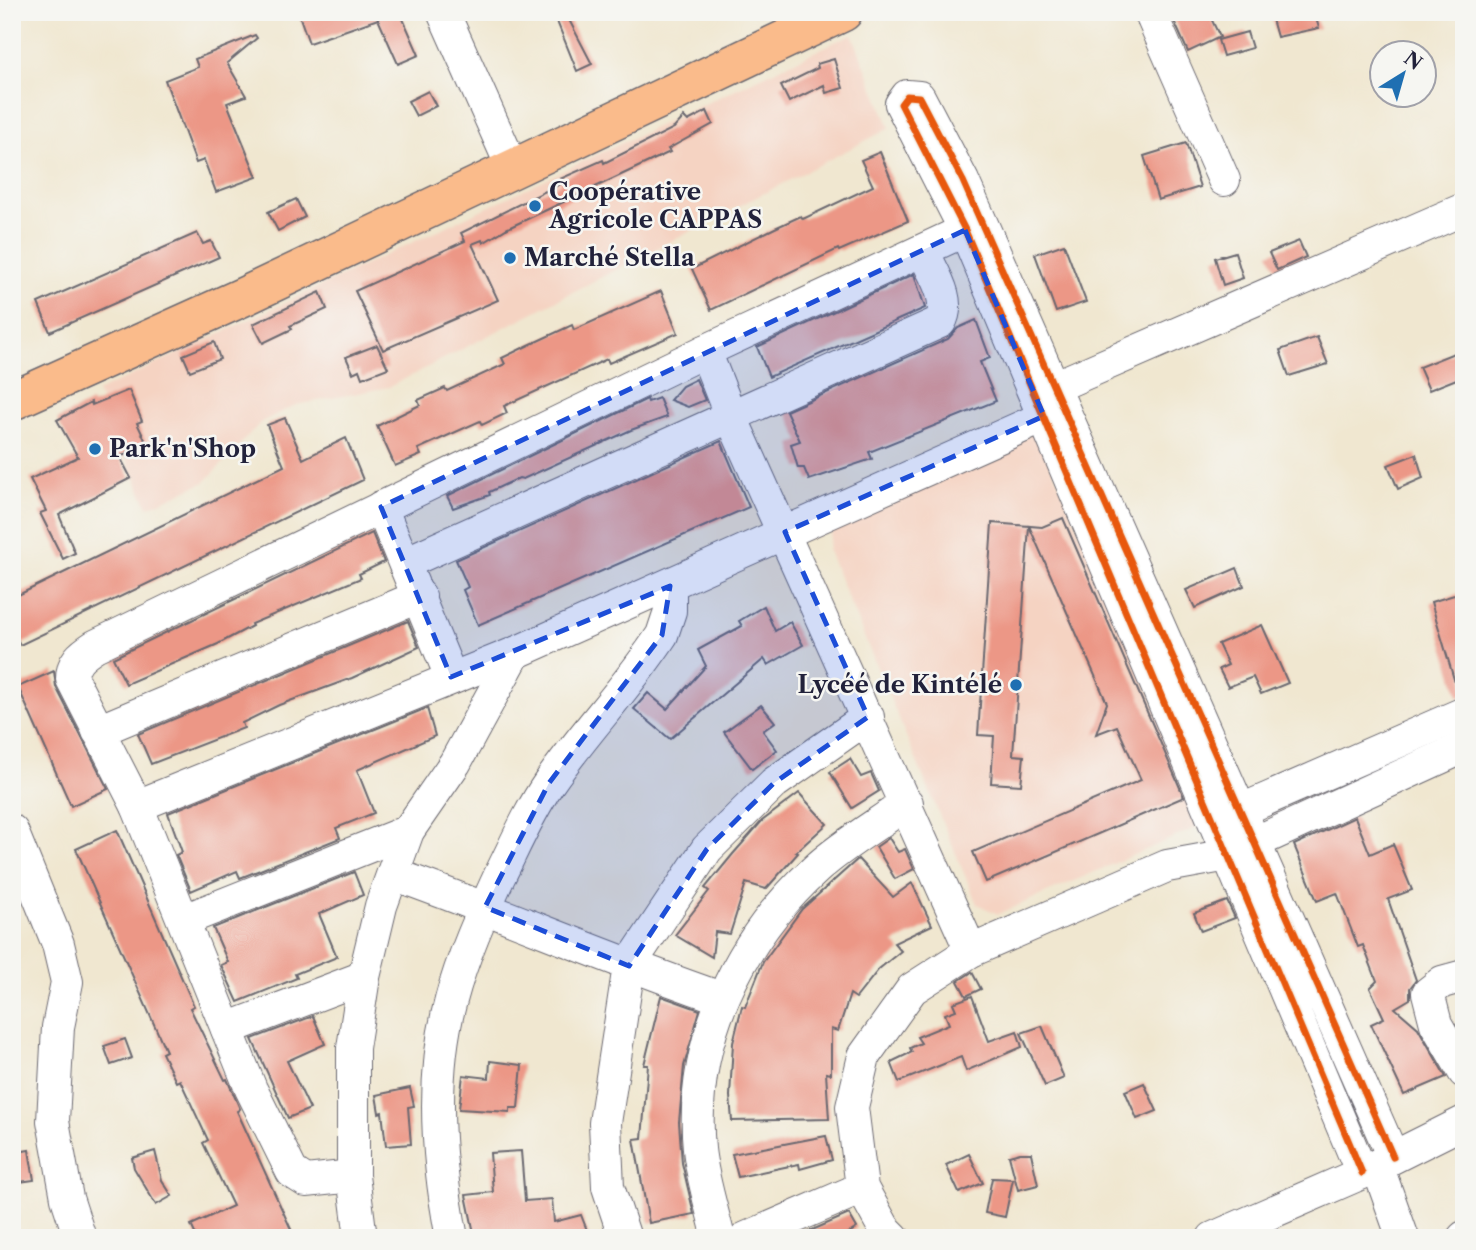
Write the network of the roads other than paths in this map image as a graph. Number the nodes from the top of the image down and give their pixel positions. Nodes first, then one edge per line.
1 (443, 12) edge
2 (843, 12) edge
3 (1150, 12) edge
4 (790, 24) edge
5 (513, 169) junction
6 (1224, 180) dead end
7 (1464, 209) edge
8 (923, 251) junction
9 (705, 351) junction
10 (12, 401) edge
11 (1054, 403) junction
12 (731, 417) junction
13 (381, 507) junction
14 (785, 532) junction
15 (405, 563) junction
16 (670, 586) junction
17 (420, 596) junction
18 (515, 653) junction
19 (451, 677) junction
20 (1464, 713) edge
21 (868, 717) junction
22 (97, 732) junction
23 (1464, 747) edge
24 (907, 803) junction
25 (137, 806) junction
26 (1227, 817) junction
27 (12, 831) edge
28 (408, 831) junction
29 (1241, 849) junction
30 (1167, 866) junction
31 (393, 874) junction
32 (485, 907) junction
33 (184, 920) junction
34 (971, 951) junction
35 (629, 967) junction
36 (1464, 976) edge
37 (364, 977) junction
38 (721, 998) junction
39 (227, 1029) junction
40 (1464, 1072) edge
41 (1464, 1122) edge
42 (1377, 1165) junction
43 (353, 1176) junction
44 (862, 1188) junction
45 (80, 1238) edge
46 (361, 1238) edge
47 (452, 1238) edge
48 (625, 1238) edge
49 (719, 1238) edge
50 (746, 1238) edge
51 (894, 1238) edge
52 (1213, 1238) edge
53 (1403, 1238) edge

1 - 5 street
2 - 4 highway
3 - 6 street
4 - 5 highway
5 - 10 highway
7 - 11 street
8 - 9 street
8 - 11 street
8 - 12 street
9 - 12 street
9 - 13 street
11 - 14 street
11 - 26 street
12 - 14 street
12 - 15 street
13 - 15 street
13 - 22 street
14 - 16 street
14 - 21 street
15 - 17 street
16 - 18 street
16 - 32 street
17 - 19 street
17 - 22 street
18 - 19 street
18 - 28 street
19 - 25 street
20 - 26 street
21 - 24 street
21 - 35 street
22 - 25 street
23 - 29 street
24 - 34 street
24 - 38 street
25 - 33 street
26 - 29 street
26 - 30 street
27 - 45 street
28 - 31 street
28 - 33 street
29 - 30 street
29 - 42 street
30 - 34 street
31 - 32 street
31 - 37 street
32 - 35 street
32 - 47 street
33 - 39 street
34 - 44 street
35 - 38 street
35 - 48 street
36 - 40 street
37 - 39 street
37 - 43 street
38 - 49 street
39 - 43 street
41 - 42 street
42 - 52 street
42 - 53 street
43 - 46 street
44 - 50 street
44 - 51 street

